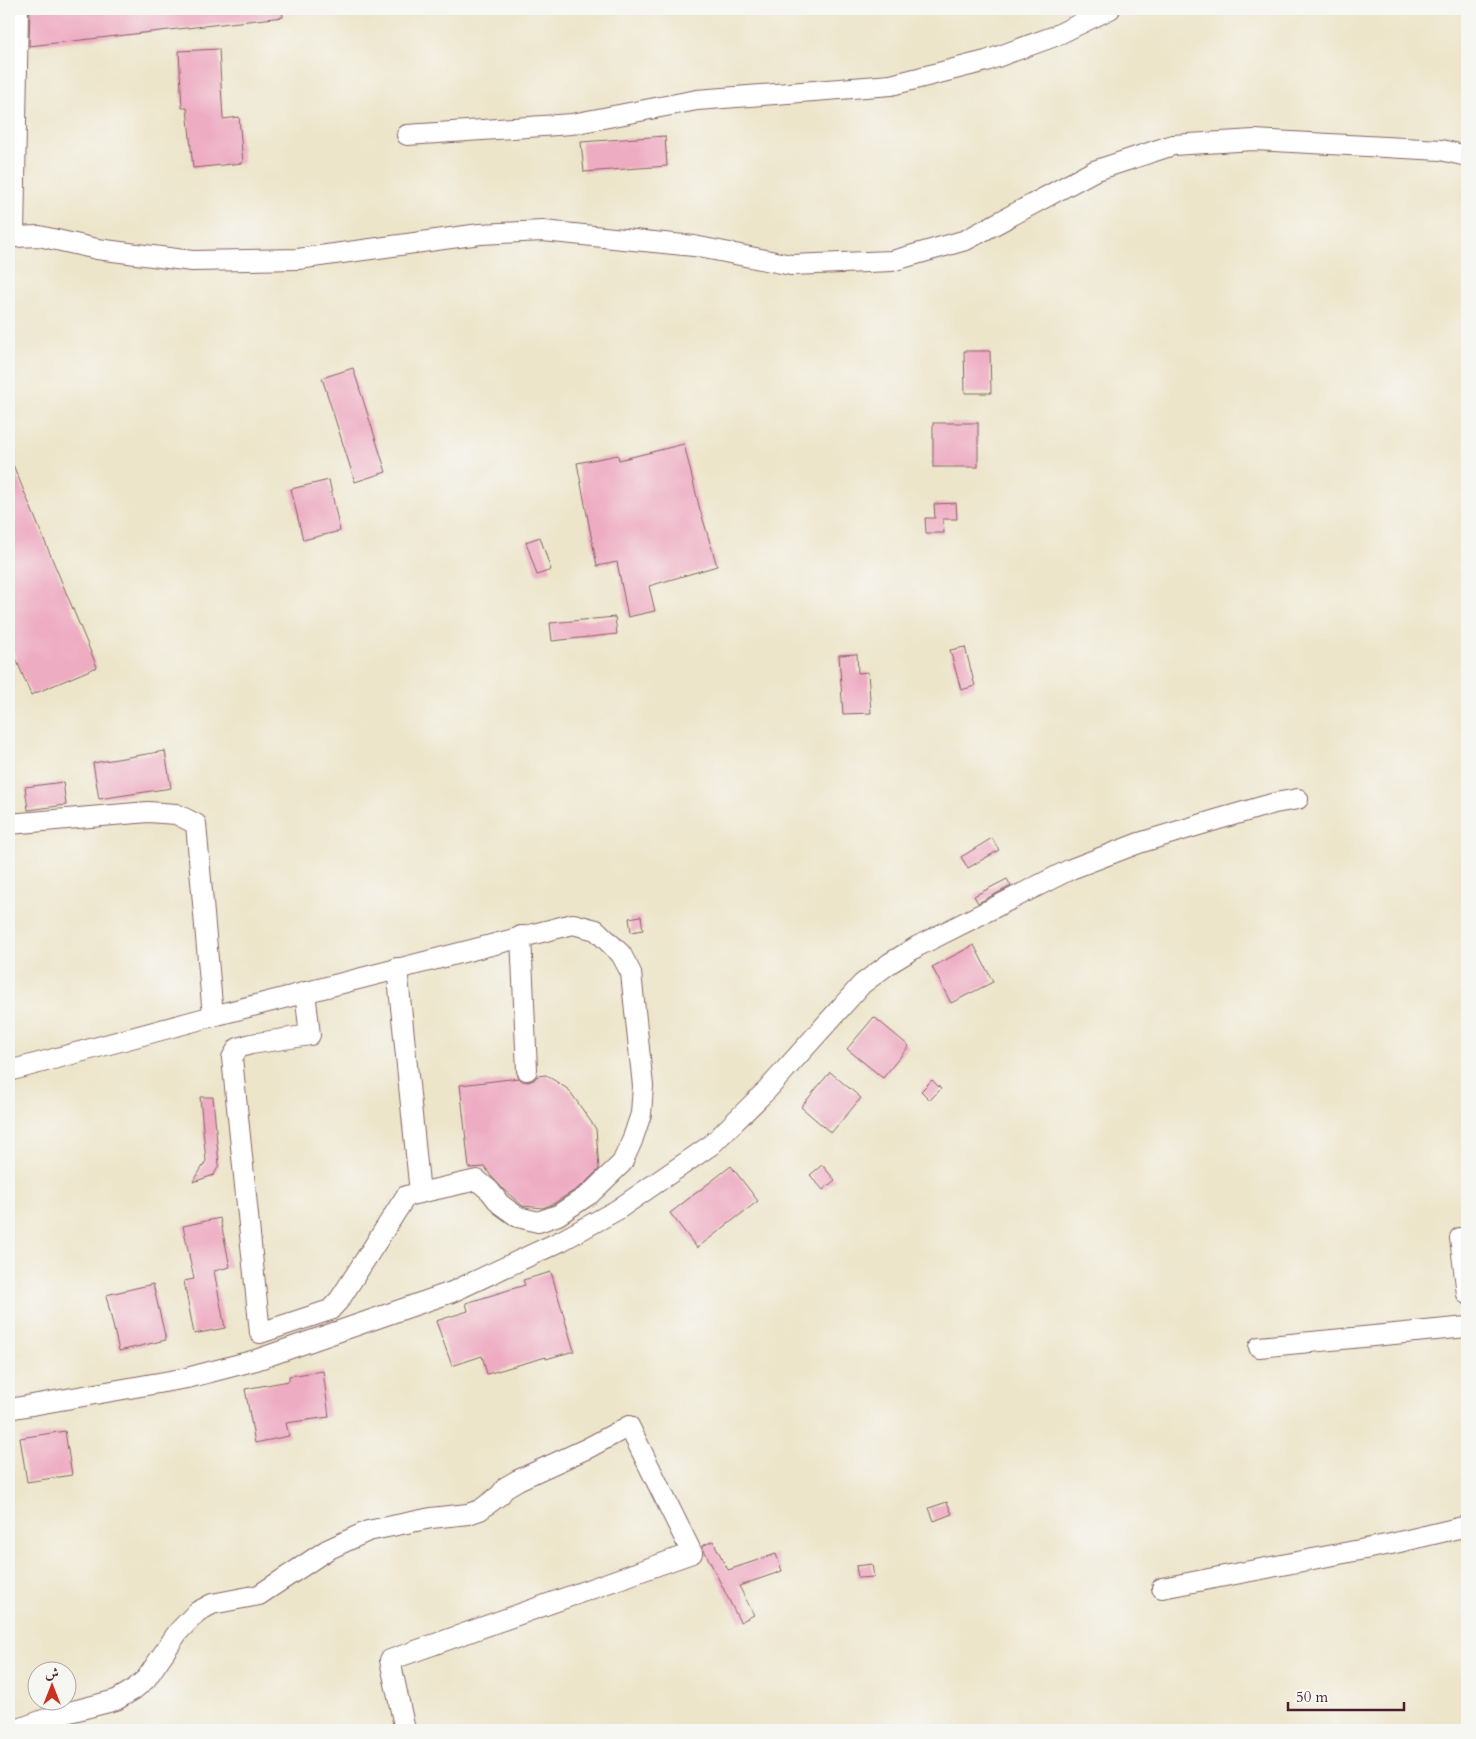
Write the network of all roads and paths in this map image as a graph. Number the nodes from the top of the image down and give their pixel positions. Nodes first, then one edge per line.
1 (18, 9) edge
2 (1110, 9) edge
3 (407, 135) dead end
4 (1467, 156) edge
5 (12, 239) edge
6 (1298, 799) dead end
7 (9, 824) edge
8 (521, 936) junction
9 (397, 968) junction
10 (305, 992) junction
11 (213, 1016) junction
12 (527, 1070) dead end
13 (9, 1071) edge
14 (420, 1192) junction
15 (1460, 1238) dead end
16 (1467, 1294) edge
17 (1467, 1327) edge
18 (1259, 1347) dead end
19 (9, 1408) edge
20 (1467, 1526) edge
21 (1162, 1588) dead end
22 (16, 1730) edge
23 (405, 1730) edge

1 - 5 street
2 - 3 street
4 - 5 street
6 - 19 street
7 - 11 street
8 - 9 street
8 - 12 street
8 - 14 street
9 - 10 street
9 - 14 street
10 - 11 street
10 - 14 street
11 - 13 street
15 - 16 street
17 - 18 street
20 - 21 street
22 - 23 street

